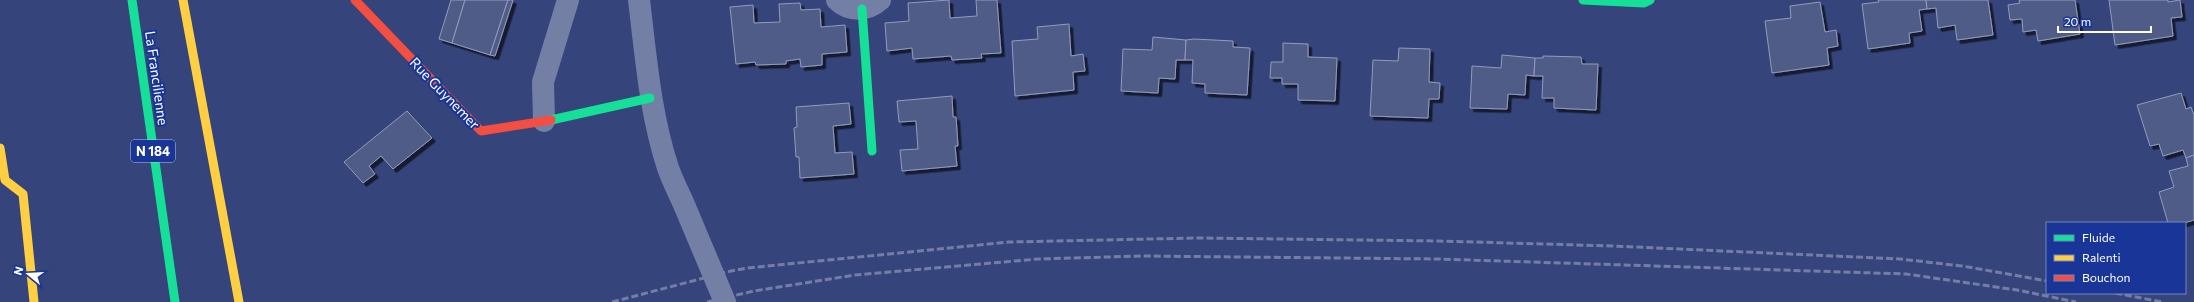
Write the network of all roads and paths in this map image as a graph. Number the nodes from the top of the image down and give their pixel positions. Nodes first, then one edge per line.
1 (132, 0) edge
2 (183, 0) edge
3 (355, 0) edge
4 (568, 0) edge
5 (639, 0) edge
6 (837, 0) edge
7 (1583, 0) edge
8 (1650, 0) edge
9 (871, 4) edge
10 (650, 98) junction
11 (551, 120) junction
12 (0, 148) edge
13 (872, 151) dead end
14 (3, 184) edge
15 (34, 302) edge
16 (174, 302) edge
17 (239, 302) edge
18 (725, 302) edge

1 - 16 main road, La Francilienne / N 184
2 - 17 main road
3 - 11 main road, Rue Guynemer
4 - 11 street
5 - 10 street
6 - 9 street
7 - 8 main road
9 - 13 main road
10 - 11 main road
10 - 18 street, bridge
12 - 14 main road
14 - 15 main road

